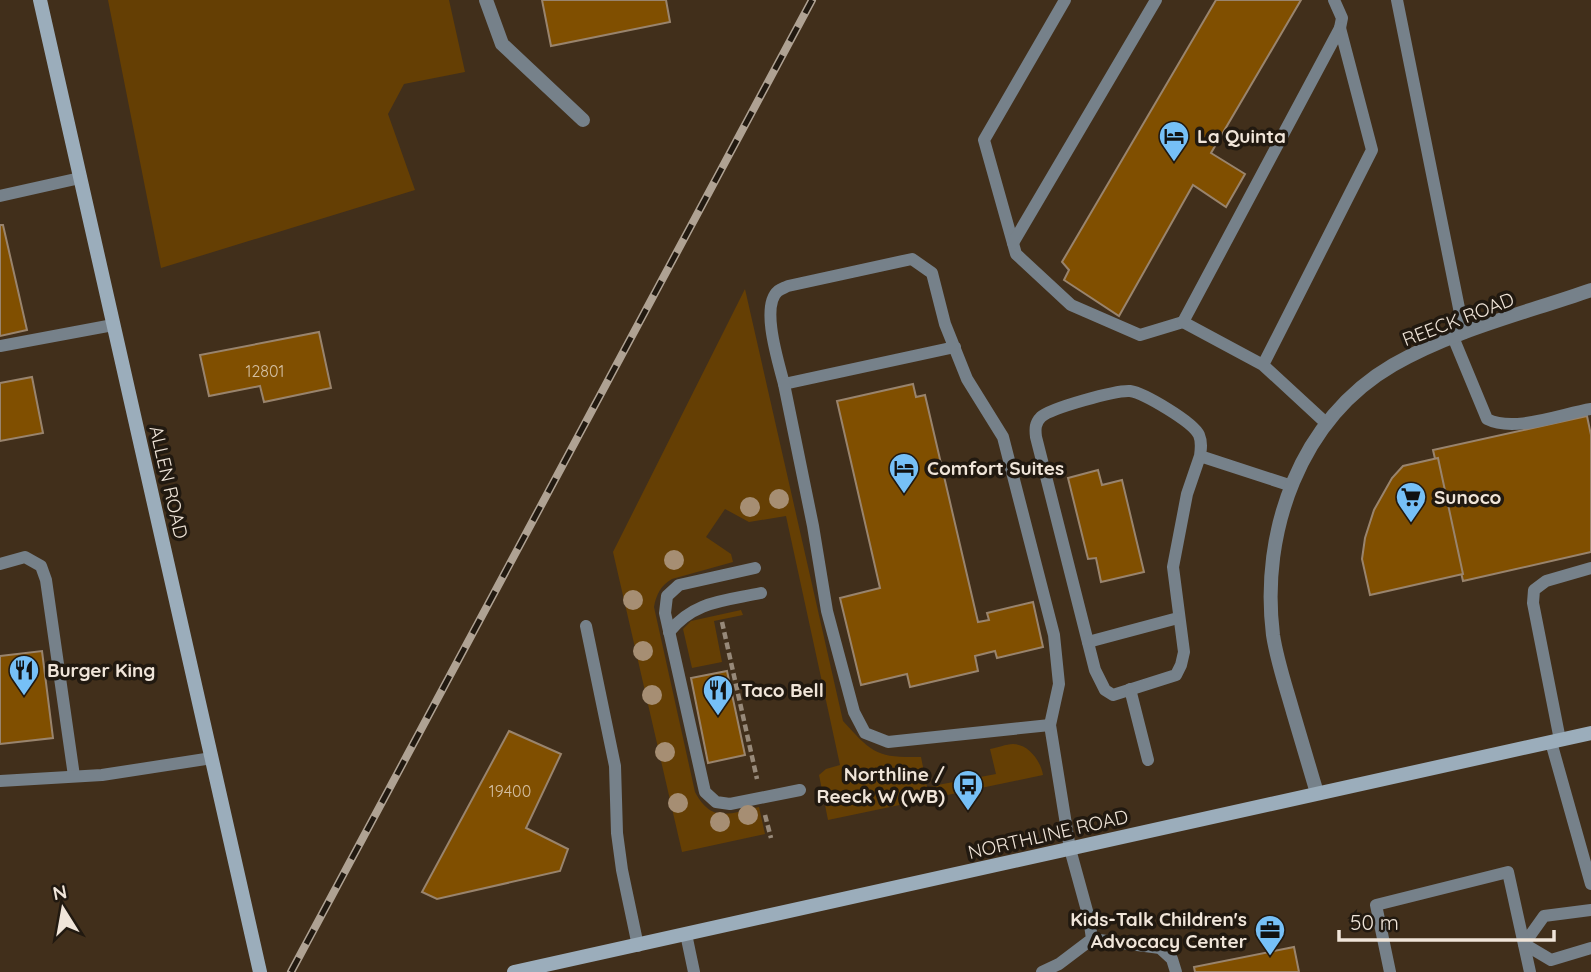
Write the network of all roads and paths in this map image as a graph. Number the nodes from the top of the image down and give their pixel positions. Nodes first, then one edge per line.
1 (40, 0) edge
2 (486, 0) edge
3 (1065, 0) edge
4 (1156, 0) edge
5 (1334, 0) edge
6 (1397, 0) edge
7 (1340, 28) junction
8 (583, 120) dead end
9 (80, 178) junction
10 (0, 196) edge
11 (1013, 243) junction
12 (1591, 290) edge
13 (1183, 321) junction
14 (113, 325) junction
15 (1459, 335) junction
16 (0, 346) edge
17 (955, 347) junction
18 (1263, 365) junction
19 (784, 384) junction
20 (1591, 409) edge
21 (1327, 424) junction
22 (1200, 456) junction
23 (1292, 486) junction
24 (0, 564) edge
25 (755, 568) dead end
26 (1591, 568) edge
27 (761, 593) dead end
28 (1178, 618) junction
29 (722, 622) dead end
30 (586, 626) dead end
31 (669, 632) junction
32 (1088, 642) junction
33 (1130, 689) junction
34 (1050, 725) junction
35 (1591, 733) edge
36 (1555, 741) junction
37 (212, 758) junction
38 (1148, 760) dead end
39 (74, 776) junction
40 (0, 780) edge
41 (760, 790) dead end
42 (800, 790) dead end
43 (1317, 793) junction
44 (763, 806) dead end
45 (771, 838) dead end
46 (1070, 849) junction
47 (1591, 884) edge
48 (1591, 910) edge
49 (686, 934) junction
50 (1091, 939) junction
51 (1524, 944) junction
52 (638, 946) junction
53 (1591, 948) edge
54 (260, 972) edge
55 (514, 972) edge
56 (694, 972) edge
57 (1042, 972) edge
58 (1176, 972) edge
59 (1390, 972) edge
60 (1530, 972) edge

1 - 9 main road, ALLEN ROAD
2 - 8 street
3 - 11 lane
4 - 11 lane
5 - 7 lane
6 - 15 lane
7 - 13 lane
7 - 18 lane
9 - 10 lane
9 - 14 main road, ALLEN ROAD
11 - 13 lane
12 - 15 street, REECK ROAD
13 - 18 lane
14 - 16 lane
14 - 37 main road, ALLEN ROAD
15 - 20 lane
15 - 21 street, REECK ROAD
17 - 19 lane
17 - 19 lane
17 - 34 lane
18 - 21 lane
19 - 34 lane
21 - 23 street, REECK ROAD
22 - 23 lane
22 - 28 lane
22 - 32 lane
23 - 43 street, REECK ROAD
24 - 39 lane
25 - 31 lane
26 - 36 lane
27 - 31 lane
28 - 32 lane
28 - 33 lane
29 - 41 path
30 - 52 lane
31 - 42 lane
32 - 33 lane
33 - 38 lane
34 - 46 lane
35 - 36 main road, NORTHLINE ROAD
36 - 43 main road, NORTHLINE ROAD
36 - 47 lane
37 - 39 lane
37 - 54 main road, ALLEN ROAD
39 - 40 lane
43 - 46 main road, NORTHLINE ROAD
44 - 45 path
46 - 49 main road, NORTHLINE ROAD
46 - 50 lane
48 - 51 lane
49 - 52 main road, NORTHLINE ROAD
49 - 56 lane
50 - 57 lane
50 - 58 lane
51 - 53 lane
51 - 59 lane
51 - 60 lane
52 - 55 main road, NORTHLINE ROAD

